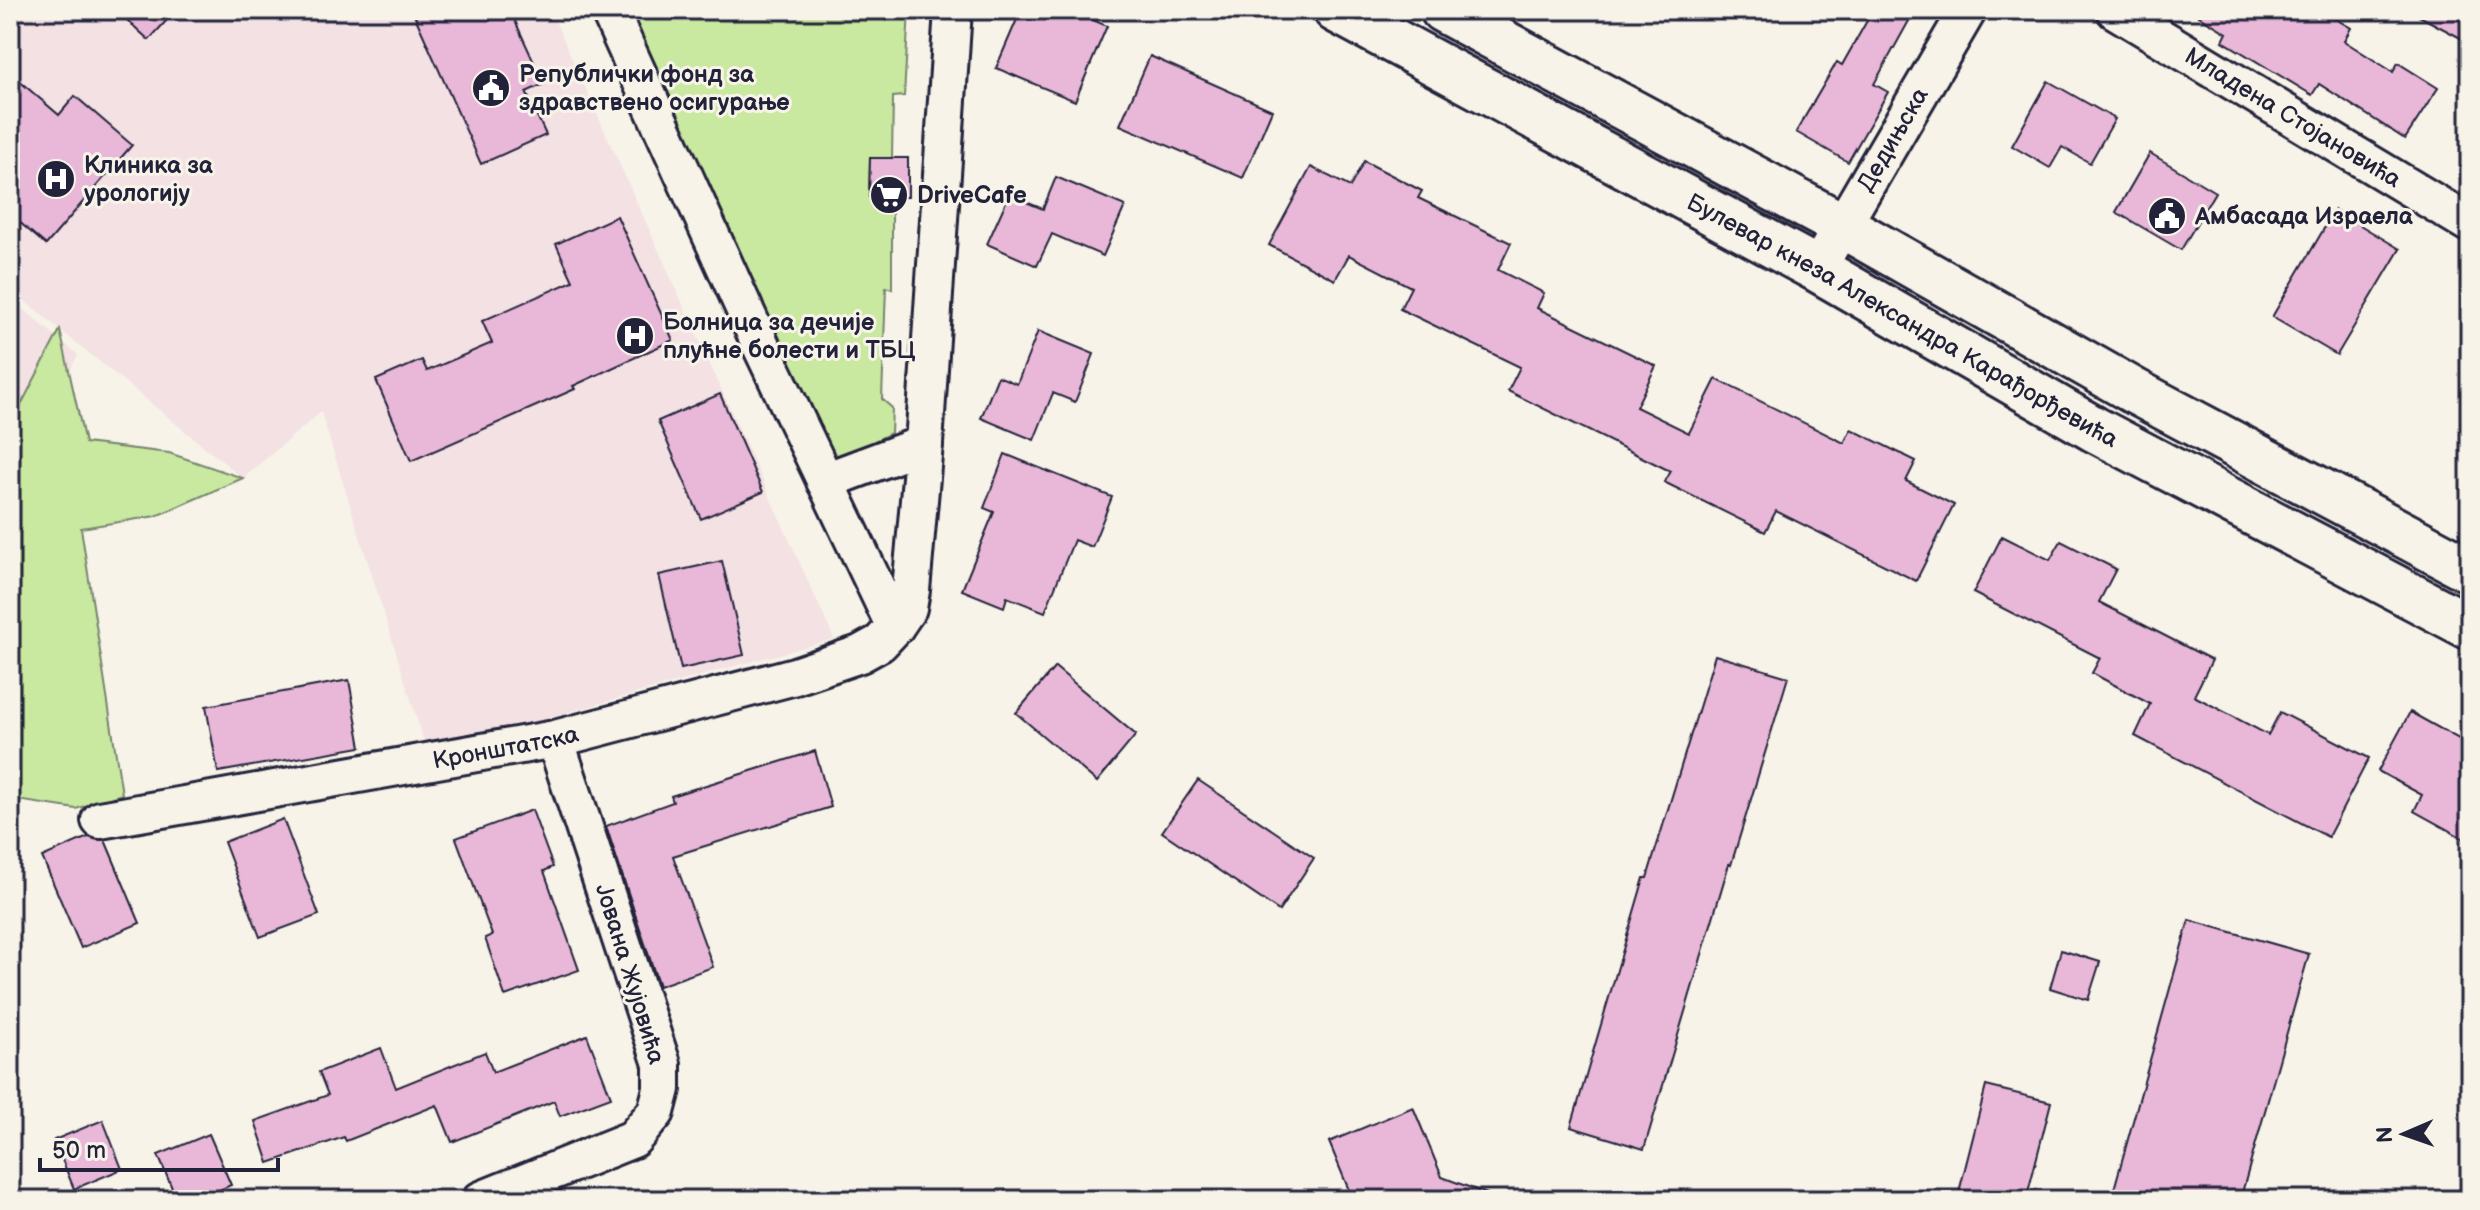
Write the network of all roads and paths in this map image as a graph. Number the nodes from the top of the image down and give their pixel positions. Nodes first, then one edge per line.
1 (609, 10) edge
2 (953, 10) edge
3 (1443, 10) edge
4 (1968, 10) edge
5 (2115, 10) edge
6 (1339, 11) edge
7 (2470, 224) edge
8 (1843, 226) junction
9 (1817, 269) junction
10 (924, 444) junction
11 (825, 481) junction
12 (2470, 570) edge
13 (895, 627) junction
14 (2470, 627) edge
15 (555, 739) junction
16 (100, 820) dead end
17 (481, 1200) edge

1 - 11 street
2 - 10 street
3 - 8 street, Булевар кнеза Александра Карађорђевића
4 - 8 street, Дедињска
5 - 7 street, Младена Стојановића
6 - 9 street, Булевар кнеза Александра Карађорђевића
8 - 9 street, Дедињска
8 - 12 street, Булевар кнеза Александра Карађорђевића
9 - 14 street, Булевар кнеза Александра Карађорђевића
10 - 11 street
10 - 13 street
11 - 13 street
13 - 15 street, Кронштатска
15 - 16 street, Кронштатска
15 - 17 street, Јована Жујовића

